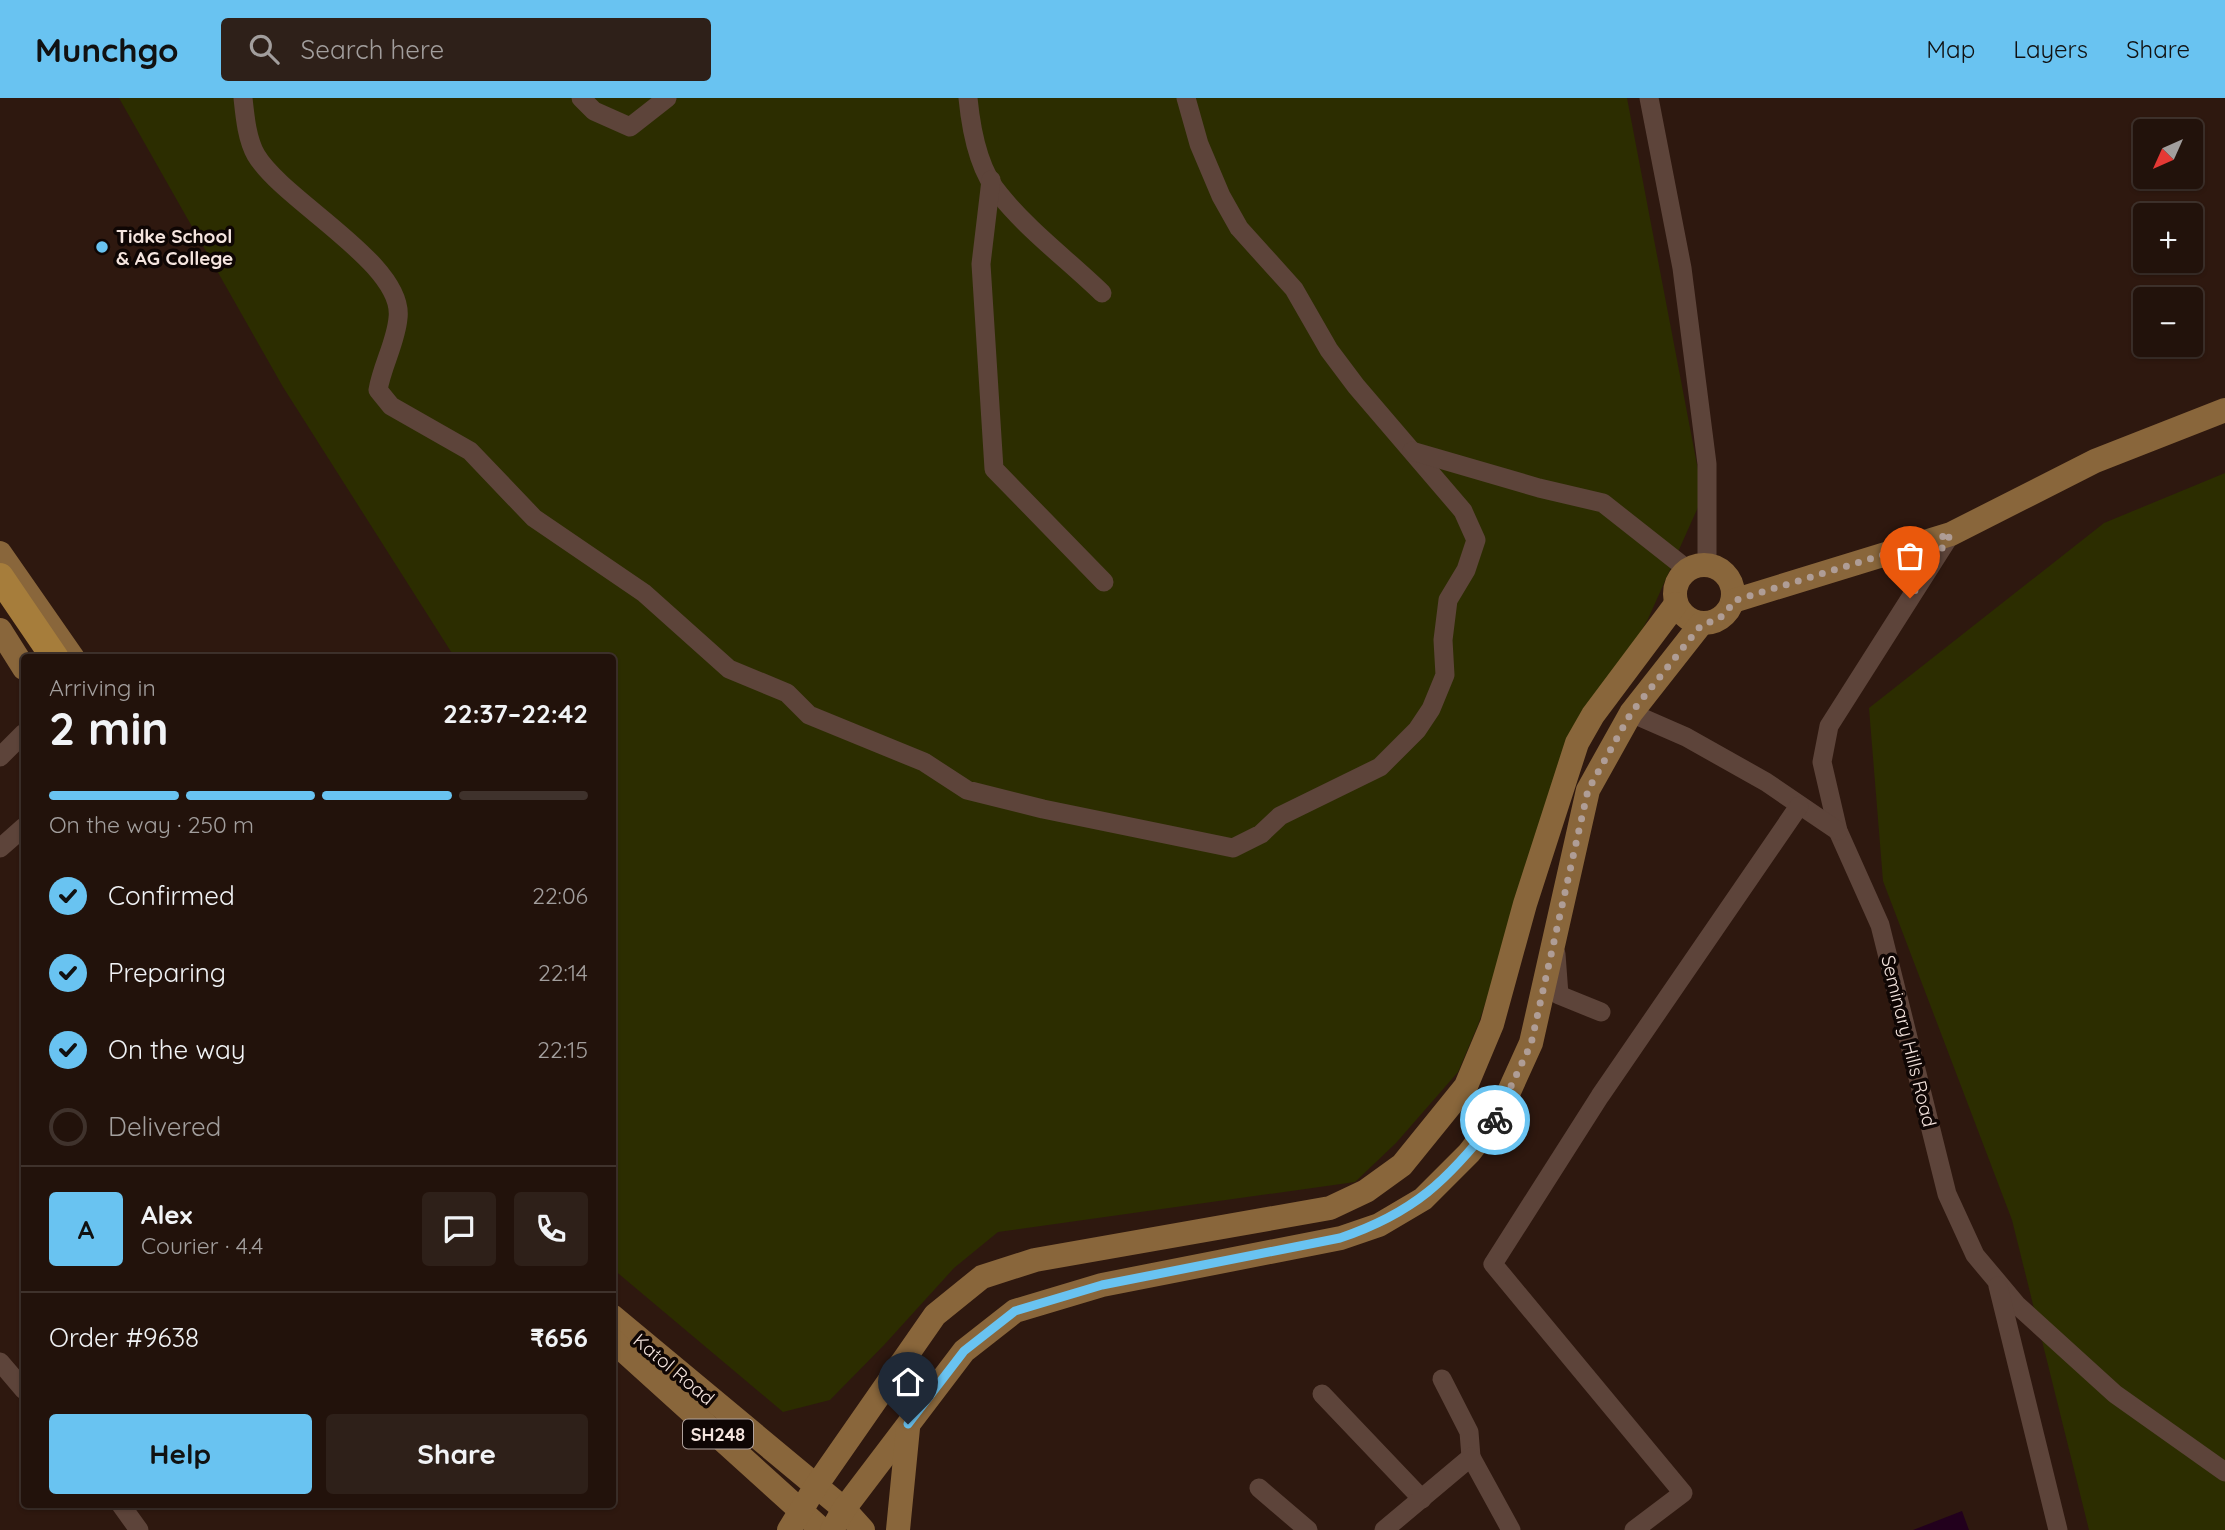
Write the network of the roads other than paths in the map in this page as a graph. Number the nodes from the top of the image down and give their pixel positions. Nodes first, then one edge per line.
1 (243, 98) edge
2 (581, 98) edge
3 (667, 98) edge
4 (968, 98) edge
5 (1186, 98) edge
6 (1649, 98) edge
7 (991, 180) junction
8 (1102, 293) dead end
9 (2225, 410) edge
10 (1412, 451) junction
11 (1951, 534) junction
12 (0, 553) edge
13 (1697, 567) junction
14 (0, 577) edge
15 (1104, 582) dead end
16 (0, 594) edge
17 (1733, 601) junction
18 (1676, 604) junction
19 (1702, 624) junction
20 (0, 631) edge
21 (40, 654) edge
22 (52, 654) edge
23 (70, 654) edge
24 (21, 663) edge
25 (1631, 713) junction
26 (21, 736) edge
27 (0, 757) edge
28 (1799, 806) junction
29 (21, 830) edge
30 (1838, 831) junction
31 (0, 848) edge
32 (1555, 940) junction
33 (1601, 1012) dead end
34 (1997, 1281) junction
35 (616, 1319) edge
36 (616, 1344) edge
37 (0, 1362) edge
38 (1442, 1379) dead end
39 (21, 1386) edge
40 (1322, 1394) dead end
41 (908, 1424) junction
42 (1471, 1457) junction
43 (2225, 1472) edge
44 (816, 1486) junction
45 (1259, 1488) dead end
46 (1422, 1499) junction
47 (123, 1508) edge
48 (838, 1519) edge
49 (796, 1520) edge
50 (139, 1530) edge
51 (822, 1530) edge
52 (863, 1530) edge
53 (898, 1530) edge
54 (1308, 1530) edge
55 (1384, 1530) edge
56 (1511, 1530) edge
57 (1634, 1530) edge
58 (2058, 1530) edge

1 - 10 street
2 - 3 street
4 - 7 street
5 - 10 street
6 - 13 street
7 - 8 street
7 - 15 street
9 - 11 main road
10 - 13 street
11 - 17 main road
11 - 30 street, Seminary Hills Road
12 - 23 main road
13 - 17 main road
13 - 18 main road
14 - 22 highway
16 - 21 highway
17 - 19 main road
18 - 19 main road
18 - 44 main road
19 - 25 main road
20 - 24 main road
25 - 28 street
25 - 32 main road
26 - 27 street
28 - 30 street
28 - 57 street
29 - 31 street
30 - 34 street, Seminary Hills Road
32 - 33 street
32 - 41 main road
34 - 43 street, Seminary Hills Road
34 - 58 street
35 - 44 main road, Katol Road / SH248
36 - 49 main road, Katol Road / SH248
37 - 39 street
38 - 42 street
40 - 46 street
41 - 48 main road
41 - 53 main road
42 - 46 street
42 - 56 street
44 - 48 main road, Katol Road / SH248
44 - 49 main road
45 - 54 street
46 - 55 street
47 - 50 street
48 - 52 main road, Katol Road / SH248
49 - 51 main road, Katol Road / SH248

